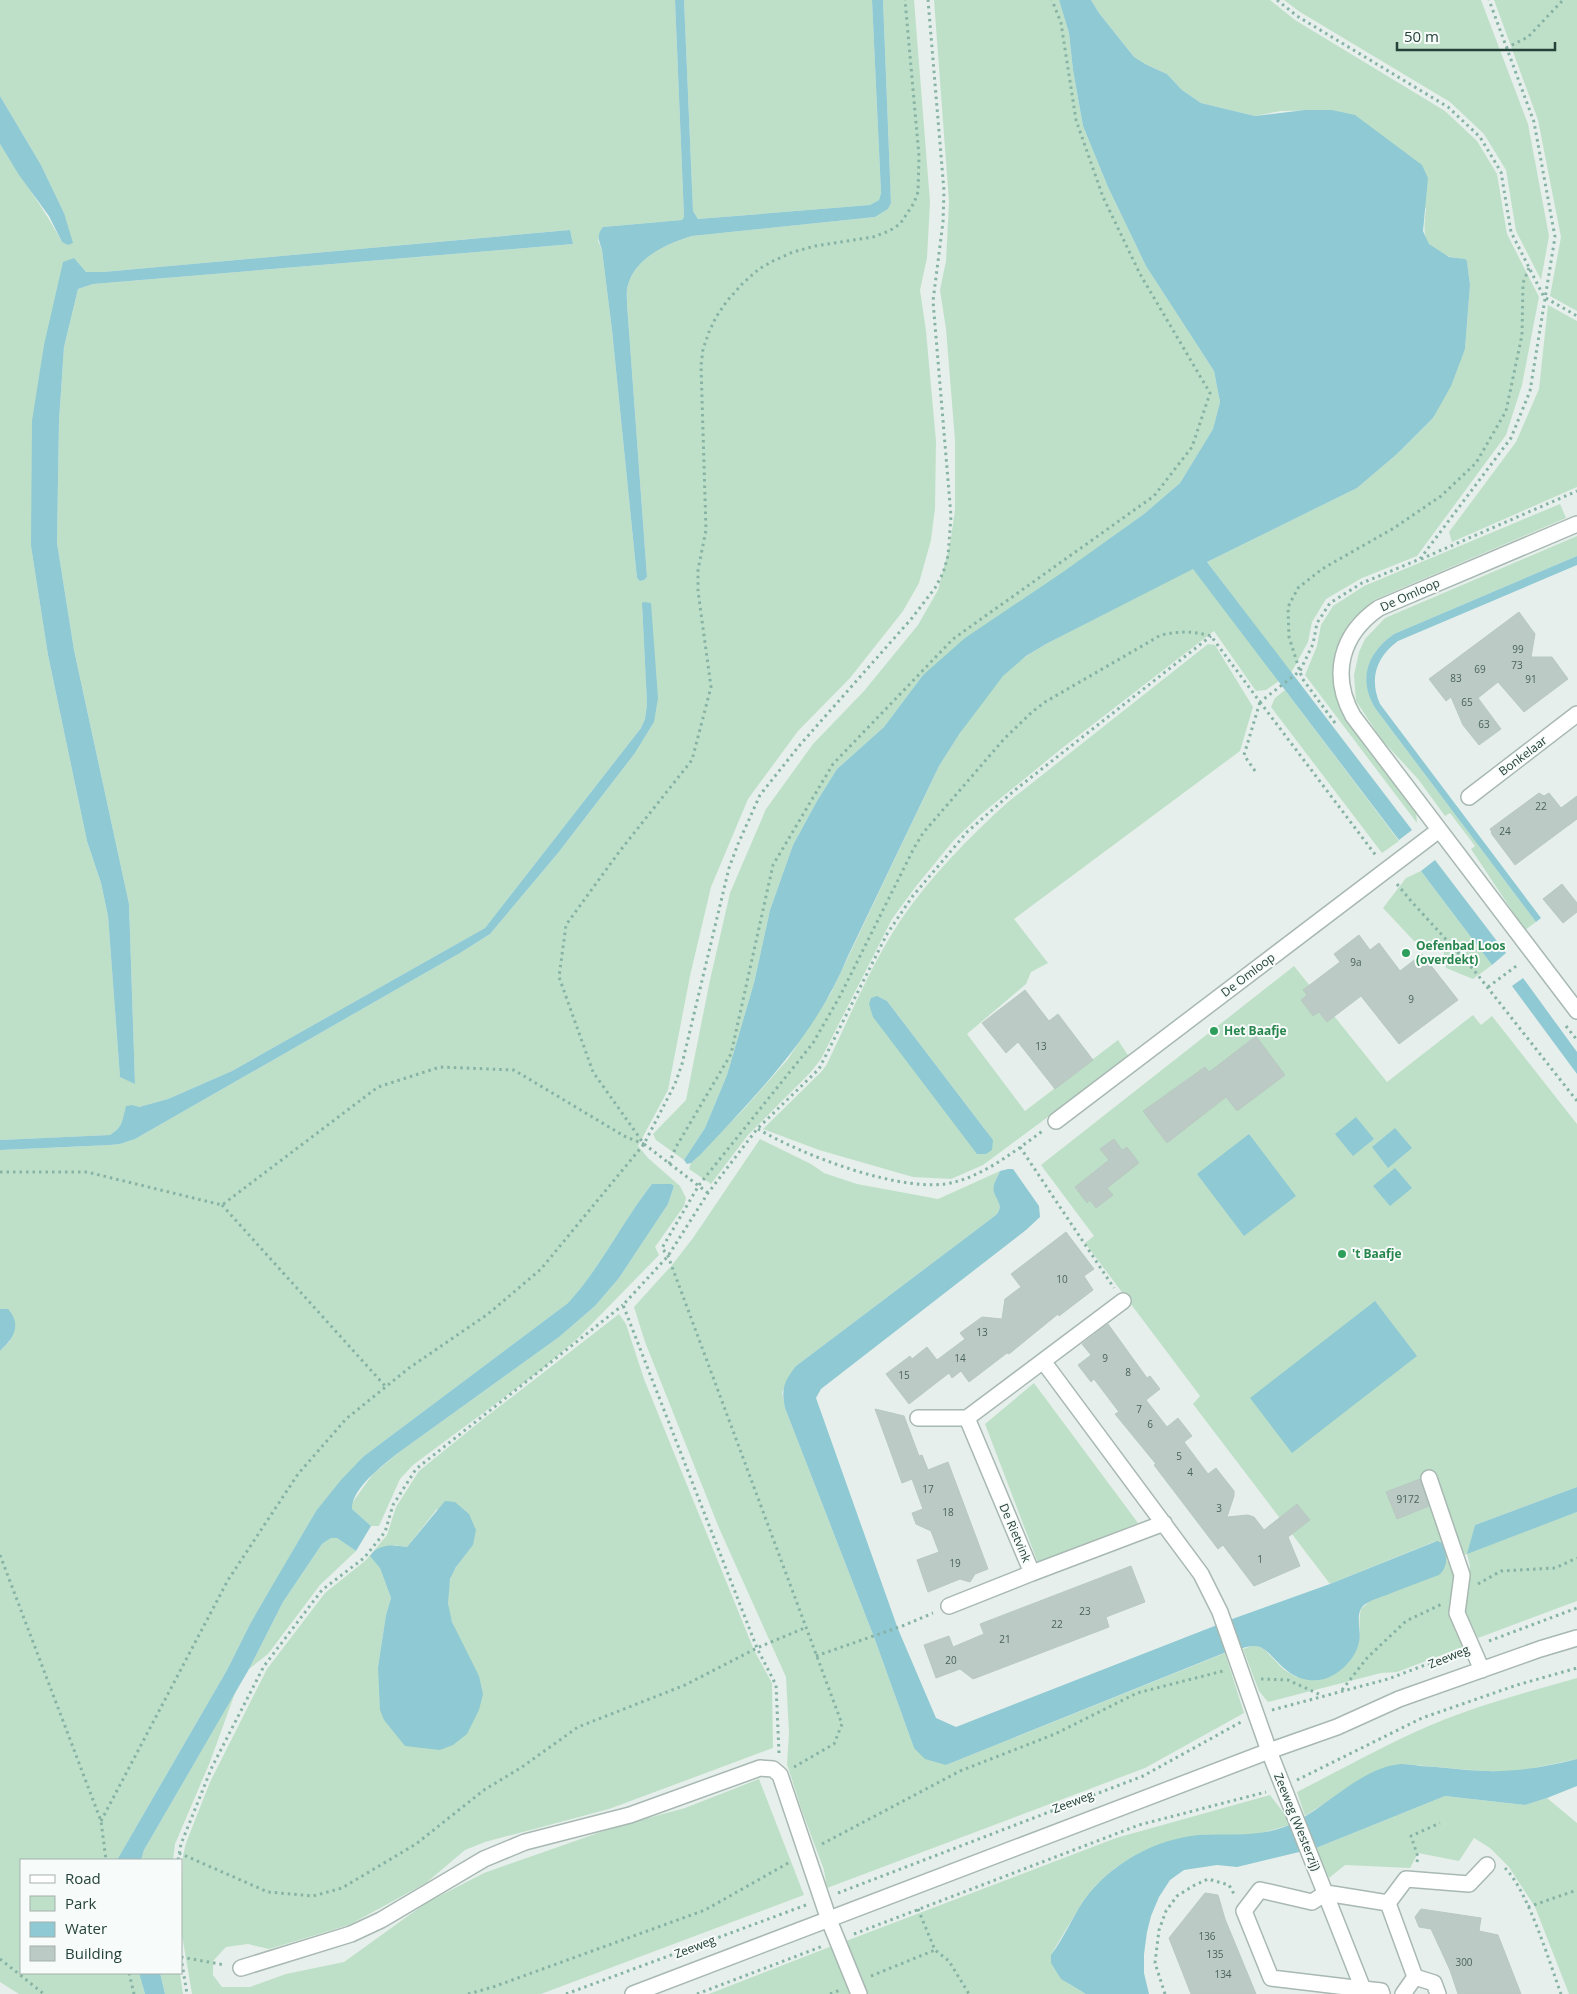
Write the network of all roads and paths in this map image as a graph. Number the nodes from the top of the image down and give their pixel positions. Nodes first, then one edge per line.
1 (905, 0) edge
2 (928, 0) edge
3 (1052, 0) edge
4 (1277, 0) edge
5 (1488, 0) edge
6 (1563, 0) edge
7 (1506, 48) junction
8 (1529, 268) junction
9 (1544, 297) junction
10 (1577, 316) edge
11 (1577, 491) edge
12 (1577, 524) edge
13 (1420, 559) junction
14 (1211, 636) junction
15 (1300, 671) junction
16 (1260, 702) junction
17 (1577, 714) edge
18 (1255, 771) dead end
19 (1469, 797) dead end
20 (1439, 830) junction
21 (1386, 870) junction
22 (1534, 953) junction
23 (1488, 987) junction
24 (1577, 1011) edge
25 (1577, 1101) edge
26 (1056, 1120) joint
27 (757, 1129) junction
28 (644, 1144) junction
29 (1020, 1148) junction
30 (669, 1164) junction
31 (0, 1172) edge
32 (699, 1185) junction
33 (708, 1193) junction
34 (222, 1205) junction
35 (668, 1256) junction
36 (1122, 1301) joint
37 (623, 1305) junction
38 (1043, 1361) junction
39 (386, 1387) junction
40 (918, 1418) dead end
41 (968, 1418) junction
42 (1429, 1478) dead end
43 (1164, 1523) junction
44 (0, 1555) edge
45 (1032, 1573) junction
46 (949, 1606) joint
47 (1577, 1608) edge
48 (807, 1628) junction
49 (1577, 1638) edge
50 (757, 1648) junction
51 (1472, 1648) junction
52 (816, 1656) junction
53 (1577, 1668) edge
54 (1482, 1670) junction
55 (1243, 1678) junction
56 (1323, 1696) junction
57 (1255, 1714) junction
58 (1269, 1751) junction
59 (780, 1775) junction
60 (1284, 1787) junction
61 (101, 1821) junction
62 (1440, 1823) dead end
63 (806, 1852) junction
64 (179, 1853) junction
65 (106, 1859) edge
66 (178, 1859) edge
67 (1487, 1865) joint
68 (1413, 1880) junction
69 (1577, 1890) edge
70 (1326, 1893) junction
71 (822, 1899) junction
72 (1388, 1903) junction
73 (1528, 1907) junction
74 (918, 1909) junction
75 (1244, 1911) junction
76 (829, 1920) junction
77 (837, 1941) junction
78 (935, 1950) junction
79 (182, 1957) edge
80 (0, 1959) edge
81 (182, 1963) edge
82 (241, 1968) joint
83 (129, 1974) edge
84 (1415, 1977) junction
85 (857, 1988) edge
86 (1363, 1989) junction
87 (1387, 1993) edge
88 (44, 1994) edge
89 (134, 1994) edge
90 (187, 1994) edge
91 (468, 1994) edge
92 (566, 1994) edge
93 (633, 1994) edge
94 (697, 1994) edge
95 (830, 1994) edge
96 (969, 1994) edge
97 (1165, 1994) edge
98 (1403, 1994) edge
99 (1438, 1994) edge
100 (1561, 1994) edge

1 - 28 path
2 - 28 path
3 - 30 path
4 - 8 path
5 - 7 path
6 - 7 path
7 - 9 path
8 - 9 path
8 - 15 path
9 - 10 path
9 - 13 path
11 - 13 path
12 - 20 street, De Omloop
13 - 15 path
14 - 16 path
14 - 27 path
14 - 32 path
15 - 16 path
16 - 18 path
16 - 21 path
17 - 19 street, Bonkelaar
20 - 21 street, De Omloop
20 - 22 street, De Omloop
21 - 23 path
21 - 26 street, De Omloop
22 - 23 path
22 - 24 street, De Omloop
23 - 25 path
26 - 29 path
27 - 29 path
27 - 33 path
28 - 30 path
28 - 34 path
28 - 39 path
29 - 36 path
30 - 32 path
31 - 34 path
32 - 33 path
32 - 35 path
33 - 35 path
34 - 39 path
35 - 37 path
35 - 48 path
36 - 38 street
37 - 50 path
37 - 64 path
38 - 41 street
38 - 43 street
39 - 61 path
40 - 41 street
41 - 45 street, De Rietvink
42 - 51 street
43 - 45 street, De Rietvink
43 - 55 street
44 - 61 path
45 - 46 street
46 - 52 path
47 - 51 path, Zeeweg
48 - 50 path
48 - 52 path
49 - 54 street, Zeeweg
50 - 59 path
50 - 64 path
51 - 54 street
51 - 56 path, Zeeweg
52 - 59 path
53 - 60 path
54 - 58 street, Zeeweg
55 - 56 path
55 - 57 street
55 - 63 path
56 - 57 path, Zeeweg
57 - 58 street
57 - 71 path, Zeeweg
58 - 60 street, Zeeweg (Westerzij)
58 - 76 street, Zeeweg
59 - 63 street
59 - 82 street
60 - 70 street, Zeeweg (Westerzij)
60 - 74 path
61 - 65 path
62 - 68 path
63 - 71 street
63 - 91 path
64 - 66 path
67 - 68 street
67 - 73 path
68 - 72 street
69 - 73 path
70 - 72 street
70 - 75 street
70 - 86 street, Zeeweg (Westerzij)
71 - 76 street
71 - 92 path, Zeeweg
72 - 84 street
73 - 100 path
74 - 77 path
74 - 78 path
75 - 86 street
75 - 97 path
76 - 77 street
76 - 93 street, Zeeweg
77 - 85 street
77 - 94 path
78 - 85 path
78 - 96 path
79 - 82 path
80 - 88 path
81 - 90 path
83 - 89 path
84 - 98 street
84 - 99 street
85 - 95 path
86 - 87 street

